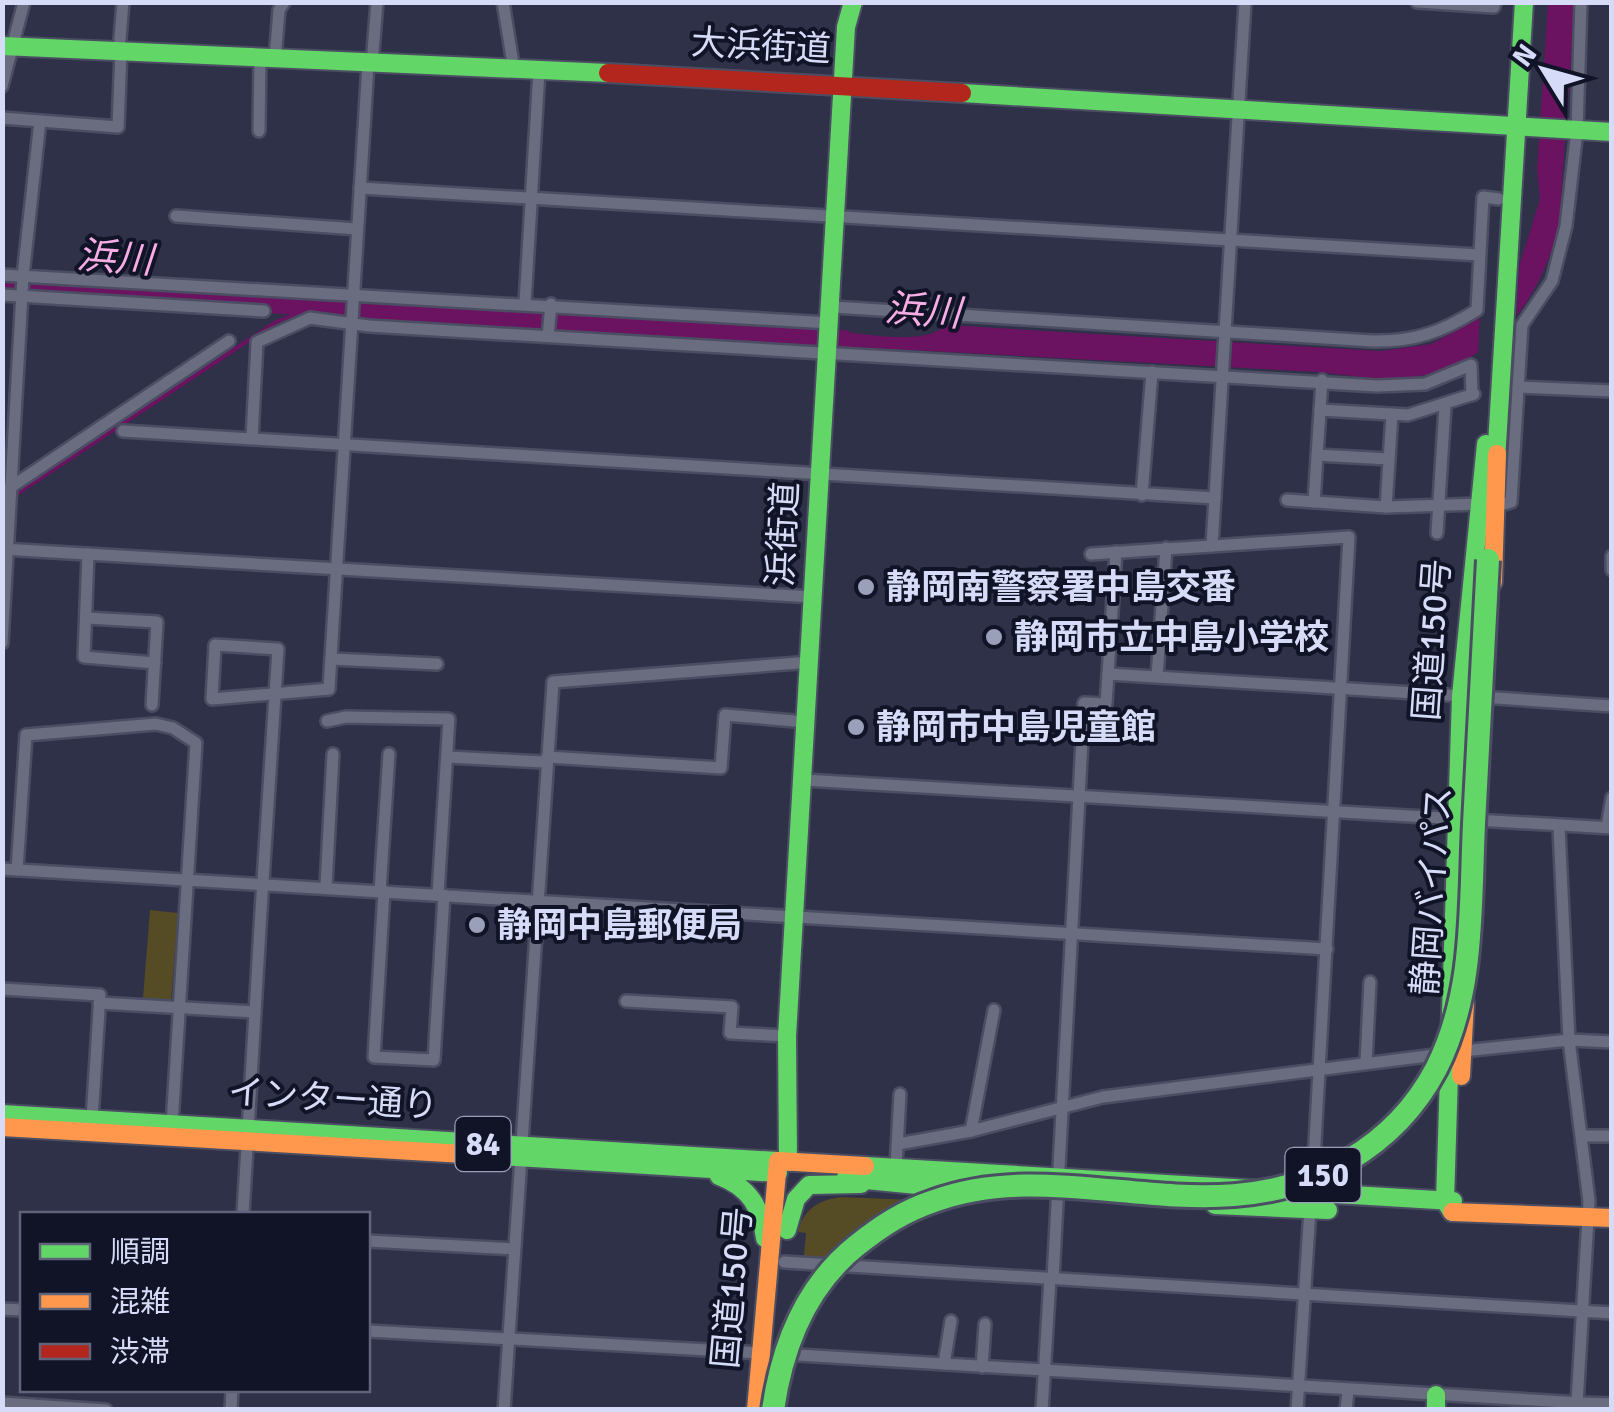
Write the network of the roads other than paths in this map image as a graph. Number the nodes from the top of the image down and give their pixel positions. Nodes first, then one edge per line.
1 (24, 2) edge
2 (123, 2) edge
3 (284, 2) edge
4 (377, 2) edge
5 (503, 2) edge
6 (853, 2) edge
7 (1245, 2) edge
8 (1417, 2) edge
9 (1495, 2) edge
10 (1510, 2) edge
11 (1524, 2) edge
12 (1581, 2) edge
13 (9, 46) edge
14 (120, 51) junction
15 (268, 59) junction
16 (370, 64) junction
17 (514, 70) junction
18 (539, 71) junction
19 (2, 86) edge
20 (844, 86) junction
21 (1238, 110) junction
22 (2, 118) edge
23 (40, 122) junction
24 (1517, 126) junction
25 (1576, 130) junction
26 (259, 131) dead end
27 (1612, 132) edge
28 (360, 188) junction
29 (533, 198) junction
30 (1499, 199) junction
31 (838, 214) junction
32 (176, 216) dead end
33 (357, 229) junction
34 (1230, 240) junction
35 (1480, 256) junction
36 (2, 275) edge
37 (23, 276) junction
38 (1500, 286) junction
39 (2, 295) edge
40 (22, 296) junction
41 (354, 297) junction
42 (525, 304) junction
43 (551, 304) junction
44 (264, 311) dead end
45 (352, 320) junction
46 (830, 332) junction
47 (1225, 332) junction
48 (548, 336) junction
49 (229, 341) dead end
50 (1152, 372) junction
51 (1222, 373) junction
52 (1322, 380) junction
53 (1518, 386) junction
54 (1612, 390) edge
55 (1444, 407) junction
56 (1320, 410) junction
57 (1392, 414) junction
58 (123, 431) dead end
59 (252, 438) junction
60 (346, 444) junction
61 (1491, 445) junction
62 (8, 453) edge
63 (1318, 456) junction
64 (1389, 459) junction
65 (820, 476) junction
66 (8, 490) edge
67 (1142, 494) junction
68 (1215, 498) junction
69 (1287, 500) dead end
70 (1314, 502) junction
71 (1438, 505) junction
72 (1488, 505) junction
73 (1386, 507) junction
74 (1437, 533) dead end
75 (1212, 546) junction
76 (1166, 548) junction
77 (6, 549) edge
78 (1116, 552) junction
79 (88, 554) junction
80 (1091, 554) dead end
81 (1612, 556) edge
82 (1485, 560) junction
83 (337, 569) junction
84 (1612, 570) edge
85 (814, 597) junction
86 (87, 618) junction
87 (2, 643) edge
88 (331, 658) junction
89 (154, 662) junction
90 (811, 662) junction
91 (437, 664) dead end
92 (1108, 674) junction
93 (1157, 678) junction
94 (1341, 689) junction
95 (275, 693) junction
96 (1462, 696) junction
97 (1486, 697) junction
98 (152, 705) dead end
99 (1612, 706) edge
100 (327, 721) dead end
101 (807, 722) junction
102 (333, 754) dead end
103 (388, 754) dead end
104 (447, 757) junction
105 (546, 759) junction
106 (804, 780) junction
107 (1080, 798) junction
108 (1612, 798) edge
109 (1335, 813) junction
110 (1468, 821) junction
111 (1559, 828) junction
112 (1609, 828) edge
113 (2, 869) edge
114 (18, 870) junction
115 (188, 880) junction
116 (263, 883) junction
117 (326, 886) junction
118 (382, 891) junction
119 (441, 895) junction
120 (537, 900) junction
121 (796, 915) junction
122 (1071, 934) junction
123 (1327, 949) junction
124 (1370, 982) dead end
125 (2, 989) edge
126 (626, 1001) dead end
127 (99, 1003) junction
128 (180, 1008) junction
129 (994, 1010) dead end
130 (255, 1012) junction
131 (787, 1036) junction
132 (1568, 1040) junction
133 (1612, 1042) edge
134 (1455, 1052) junction
135 (1366, 1063) junction
136 (1318, 1069) junction
137 (900, 1094) dead end
138 (1061, 1108) junction
139 (2, 1114) edge
140 (92, 1120) junction
141 (172, 1125) junction
142 (2, 1128) edge
143 (971, 1132) junction
144 (248, 1136) junction
145 (1582, 1136) junction
146 (1612, 1136) edge
147 (520, 1153) junction
148 (891, 1164) junction
149 (783, 1168) junction
150 (700, 1171) junction
151 (1056, 1188) junction
152 (1310, 1201) junction
153 (1450, 1204) junction
154 (243, 1212) edge
155 (1600, 1217) edge
156 (787, 1230) junction
157 (370, 1240) edge
158 (513, 1249) junction
159 (784, 1262) junction
160 (1052, 1279) junction
161 (1304, 1294) junction
162 (1583, 1311) junction
163 (1612, 1313) edge
164 (951, 1321) dead end
165 (985, 1324) dead end
166 (370, 1332) edge
167 (507, 1340) junction
168 (768, 1347) junction
169 (944, 1364) junction
170 (982, 1367) junction
171 (1045, 1371) junction
172 (1299, 1386) junction
173 (1348, 1390) junction
174 (1436, 1402) edge
175 (2, 1403) edge
176 (1612, 1404) edge
177 (1579, 1405) edge
178 (106, 1410) edge
179 (504, 1410) edge
180 (759, 1410) edge
181 (774, 1410) edge
182 (1042, 1410) edge
183 (1298, 1410) edge
184 (1346, 1410) edge

1 - 13 street
2 - 14 street
3 - 15 street
4 - 16 street
5 - 17 street
6 - 20 main road, 浜街道
7 - 21 street
8 - 9 street
10 - 24 main road, 静岡バイパス / 150
11 - 24 main road, 静岡バイパス / 150
12 - 25 street
13 - 14 main road, 大浜街道
13 - 19 street
14 - 15 main road, 大浜街道
14 - 23 street
15 - 16 main road, 大浜街道
15 - 26 street
16 - 17 main road, 大浜街道
16 - 28 street
17 - 18 main road, 大浜街道
18 - 20 main road, 大浜街道
18 - 29 street
20 - 21 main road, 大浜街道
20 - 31 main road, 浜街道
21 - 24 main road, 大浜街道
21 - 34 street
22 - 23 street
23 - 37 street
24 - 25 main road, 大浜街道
24 - 30 main road, 静岡バイパス / 150
24 - 38 main road, 静岡バイパス / 150
25 - 27 main road, 大浜街道
25 - 53 street
28 - 29 street
28 - 33 street
29 - 31 street
29 - 42 street
30 - 35 street
30 - 38 main road, 静岡バイパス / 150
31 - 34 street
31 - 46 main road, 浜街道
32 - 33 street
33 - 41 street
34 - 35 street
34 - 47 street
35 - 47 street
36 - 37 street
37 - 40 street
37 - 41 street
38 - 61 main road, 静岡バイパス / 150
39 - 40 street
40 - 44 street
40 - 62 street
41 - 42 street
41 - 45 street
42 - 43 street
43 - 46 street
43 - 48 street
45 - 48 street
45 - 59 street
45 - 60 street
46 - 47 street
46 - 48 street
46 - 50 street
46 - 65 main road, 浜街道
47 - 51 street
49 - 66 street
50 - 51 street
50 - 67 street
51 - 52 street
51 - 68 street
52 - 55 street
52 - 56 street
53 - 54 street
53 - 72 street
55 - 57 street
55 - 71 street
56 - 57 street
56 - 63 street
57 - 64 street
58 - 59 street
59 - 60 street
60 - 65 street
60 - 83 street
61 - 72 main road, 国道150号 / 150
61 - 82 main road, 静岡バイパス / 150
62 - 66 street
63 - 64 street
63 - 70 street
64 - 73 street
65 - 67 street
65 - 85 main road, 浜街道
66 - 77 street
67 - 68 street
68 - 75 street
69 - 70 street
70 - 73 street
71 - 72 street
71 - 73 street
71 - 74 street
72 - 96 main road, 国道150号 / 150
72 - 97 main road, 国道150号 / 150
75 - 76 street
75 - 94 street
76 - 78 street
76 - 93 street
77 - 79 street
77 - 87 street
78 - 80 street
78 - 92 street
79 - 83 street
79 - 86 street
81 - 84 street
82 - 180 main road, 静岡バイパス / 150, bridge
82 - 181 main road, 静岡バイパス / 150, bridge
83 - 85 street
83 - 88 street
85 - 90 main road, 浜街道
86 - 89 street
86 - 89 street
88 - 91 street
88 - 95 street
89 - 98 street
90 - 101 main road, 浜街道
90 - 105 street
92 - 93 street
92 - 107 street
93 - 94 street
94 - 96 street
94 - 109 street
95 - 95 street
95 - 116 street
96 - 97 street
96 - 110 main road, 国道150号 / 150
97 - 99 street
97 - 110 main road, 国道150号 / 150
100 - 104 street
101 - 105 street
101 - 106 main road, 浜街道
102 - 117 street
103 - 118 street
104 - 105 street
104 - 119 street
105 - 120 street
106 - 107 street
106 - 121 main road, 浜街道
107 - 109 street
107 - 122 street
108 - 112 street
109 - 110 street
109 - 123 street
110 - 111 street
110 - 134 main road, 国道150号 / 150
111 - 112 street
111 - 132 street
113 - 114 street
114 - 115 street
114 - 115 street
115 - 116 street
115 - 128 street
116 - 117 street
116 - 130 street
117 - 118 street
118 - 119 street
118 - 119 street
119 - 120 street
120 - 121 street
120 - 147 street
121 - 122 street
121 - 131 main road, 浜街道
122 - 123 street
122 - 138 street
123 - 136 street
124 - 135 street
125 - 127 street
126 - 131 street
127 - 128 street
127 - 140 street
128 - 130 street
128 - 141 street
129 - 143 street
130 - 144 street
131 - 149 main road, 浜街道
132 - 133 street
132 - 134 street
132 - 145 street
134 - 135 street
134 - 153 main road, 国道150号 / 150
135 - 136 street
136 - 138 street
136 - 152 street
137 - 148 street
138 - 143 street
138 - 151 street
139 - 140 main road, インター通り / 84
140 - 141 main road, インター通り / 84
141 - 144 main road, インター通り / 84
142 - 144 main road, インター通り / 84
143 - 148 street
144 - 147 main road, インター通り / 84
144 - 154 street
145 - 146 street
145 - 155 street
147 - 149 main road, インター通り / 84
147 - 150 main road, インター通り / 84
147 - 158 street
148 - 149 main road, 国道150号 / 150
148 - 151 main road, 国道150号 / 150
148 - 156 main road, 国道150号 / 150
149 - 150 main road, インター通り / 84
149 - 156 main road, 国道150号 / 150
149 - 168 main road, 国道150号 / 150
150 - 168 main road
151 - 152 main road, 国道150号 / 150
151 - 160 street
152 - 153 main road, 国道150号 / 150
152 - 161 street
153 - 155 main road
155 - 162 street
156 - 159 main road, 国道150号 / 150
157 - 158 street
158 - 167 street
159 - 160 street
159 - 168 main road, 国道150号 / 150
160 - 161 street
160 - 171 street
161 - 162 street
161 - 172 street
162 - 163 street
162 - 177 street
164 - 169 street
165 - 170 street
166 - 167 street
167 - 168 street
167 - 179 street
168 - 169 street
168 - 180 main road, 国道150号 / 150
168 - 181 main road, 国道150号 / 150
169 - 170 street
170 - 171 street
171 - 172 street
171 - 182 street
172 - 173 street
172 - 183 street
173 - 174 street
173 - 184 street
174 - 177 street
175 - 178 street
176 - 177 street

